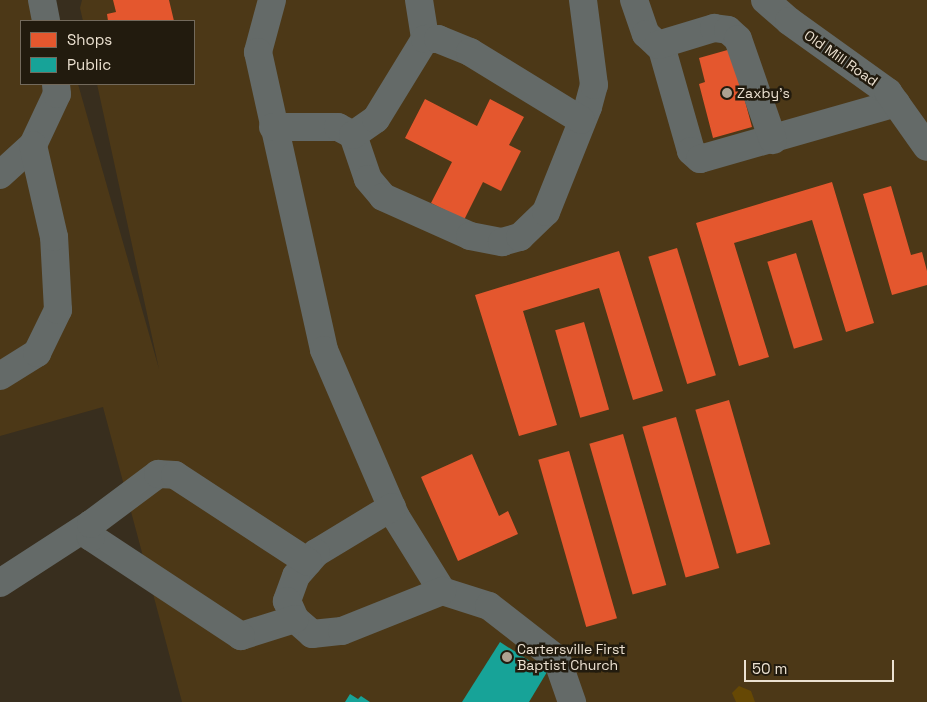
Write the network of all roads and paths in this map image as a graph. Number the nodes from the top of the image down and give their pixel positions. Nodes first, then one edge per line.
1 (42, 0) edge
2 (272, 0) edge
3 (419, 0) edge
4 (583, 0) edge
5 (634, 0) edge
6 (765, 0) edge
7 (46, 20) edge
8 (425, 39) junction
9 (658, 45) junction
10 (56, 85) edge
11 (896, 103) junction
12 (581, 120) junction
13 (273, 126) junction
14 (353, 135) junction
15 (772, 140) junction
16 (33, 145) junction
17 (927, 147) edge
18 (0, 174) edge
19 (0, 376) edge
20 (392, 507) junction
21 (91, 524) junction
22 (308, 562) junction
23 (0, 583) edge
24 (442, 591) junction
25 (295, 619) junction
26 (572, 702) edge

1 - 7 street
2 - 13 street
3 - 8 street
4 - 12 street
5 - 9 street
6 - 11 street, Old Mill Road
8 - 12 street
8 - 14 street
9 - 15 street
9 - 15 street
10 - 16 street
11 - 15 street
11 - 17 street, Old Mill Road
12 - 14 street
13 - 14 street
13 - 20 street
16 - 18 street
16 - 19 street
20 - 22 street
20 - 24 street
21 - 22 street
21 - 23 street
21 - 25 street
22 - 25 street
24 - 25 street
24 - 26 street

